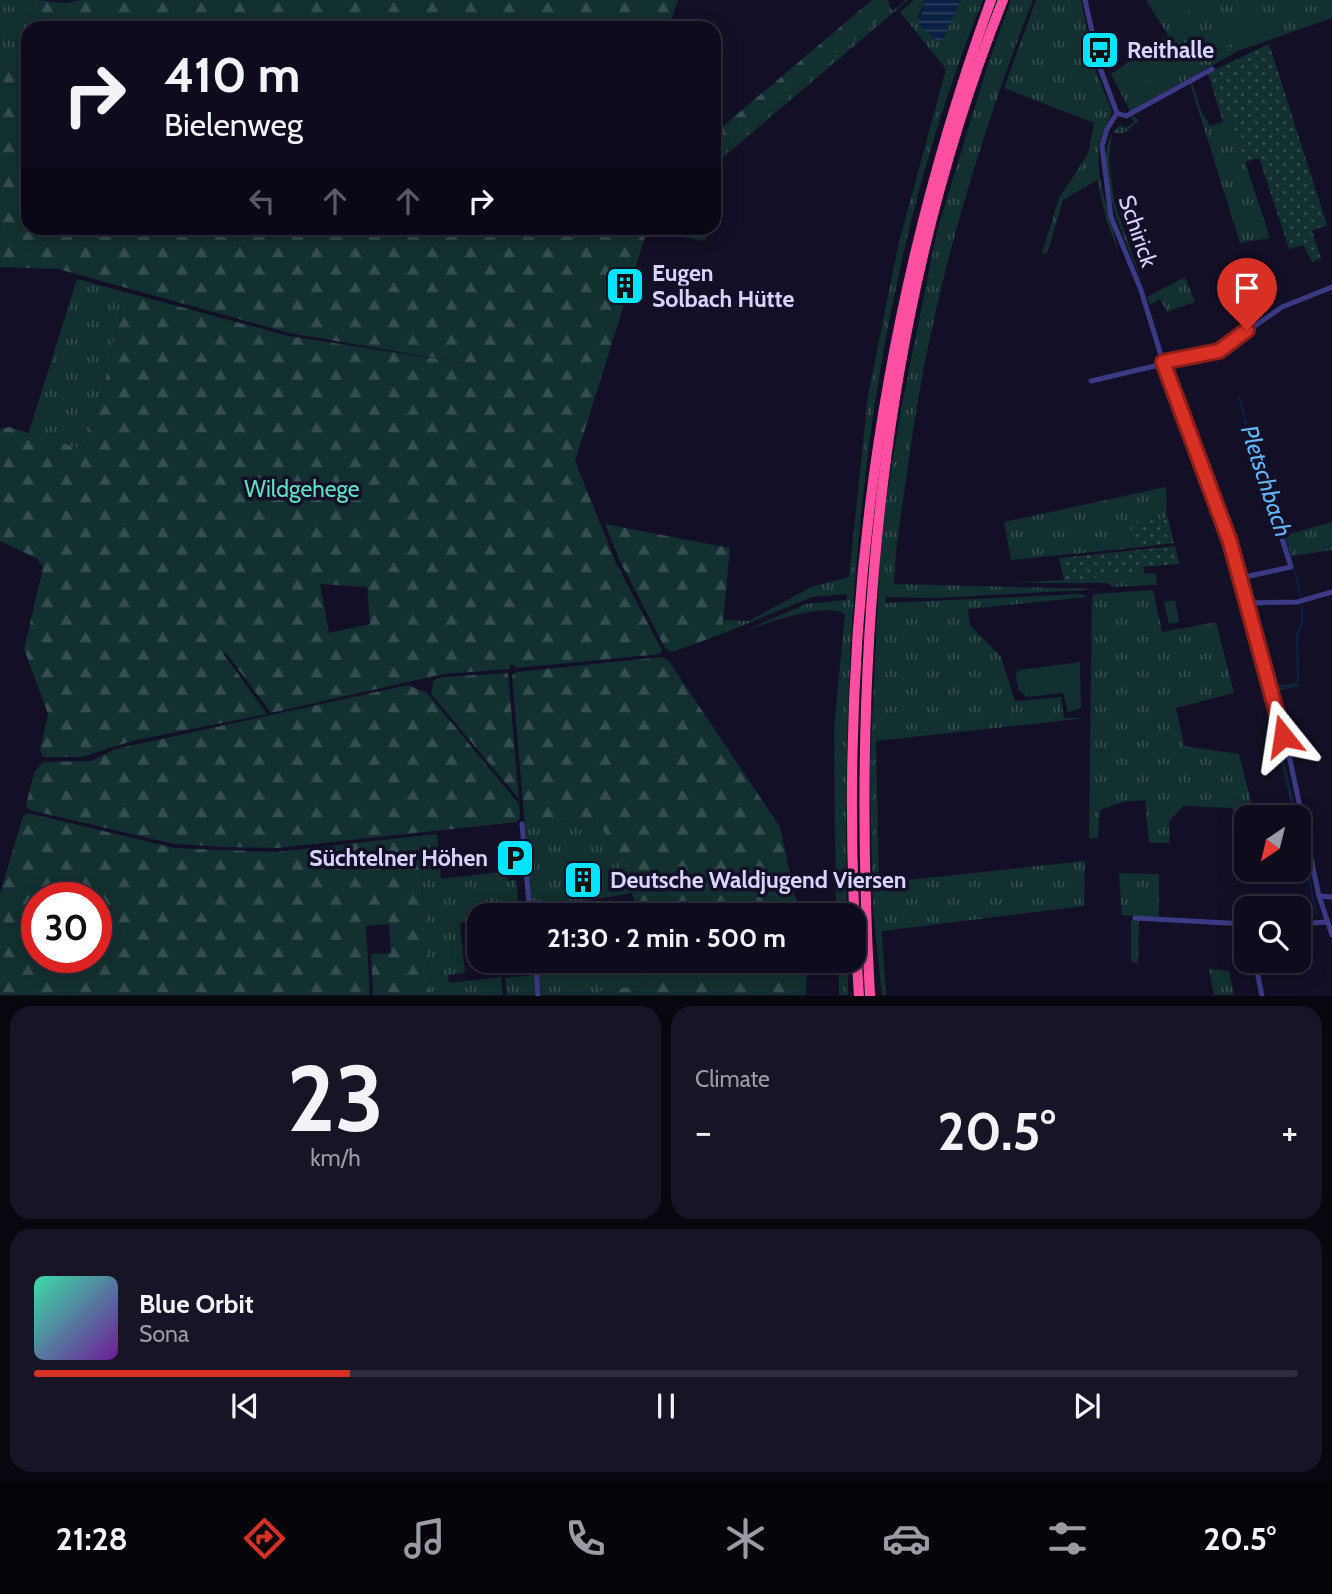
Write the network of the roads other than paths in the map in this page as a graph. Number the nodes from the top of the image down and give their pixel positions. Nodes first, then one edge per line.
1 (990, 0) edge
2 (1003, 0) edge
3 (1085, 0) edge
4 (1212, 69) dead end
5 (1117, 113) junction
6 (1332, 287) edge
7 (1163, 362) junction
8 (1091, 381) dead end
9 (1277, 523) dead end
10 (1240, 578) junction
11 (1332, 592) edge
12 (1247, 603) junction
13 (522, 824) dead end
14 (1319, 897) junction
15 (1332, 897) edge
16 (529, 903) edge
17 (1135, 918) dead end
18 (1327, 922) junction
19 (1234, 923) edge
20 (1311, 923) edge
21 (1332, 935) edge
22 (537, 973) edge
23 (1257, 973) edge
24 (538, 996) edge
25 (859, 996) edge
26 (870, 996) edge
27 (1262, 996) edge

1 - 25 highway
2 - 26 highway
3 - 5 street
4 - 5 street
5 - 7 street, Schirick
6 - 7 street
7 - 8 street
7 - 10 street, Schirick
9 - 10 street
10 - 12 street, Schirick
11 - 12 street
12 - 14 street, Schirick
13 - 16 street
14 - 15 street
14 - 18 street, Schirick
17 - 19 street
18 - 20 street
18 - 21 street, Schirick
22 - 24 street
23 - 27 street

